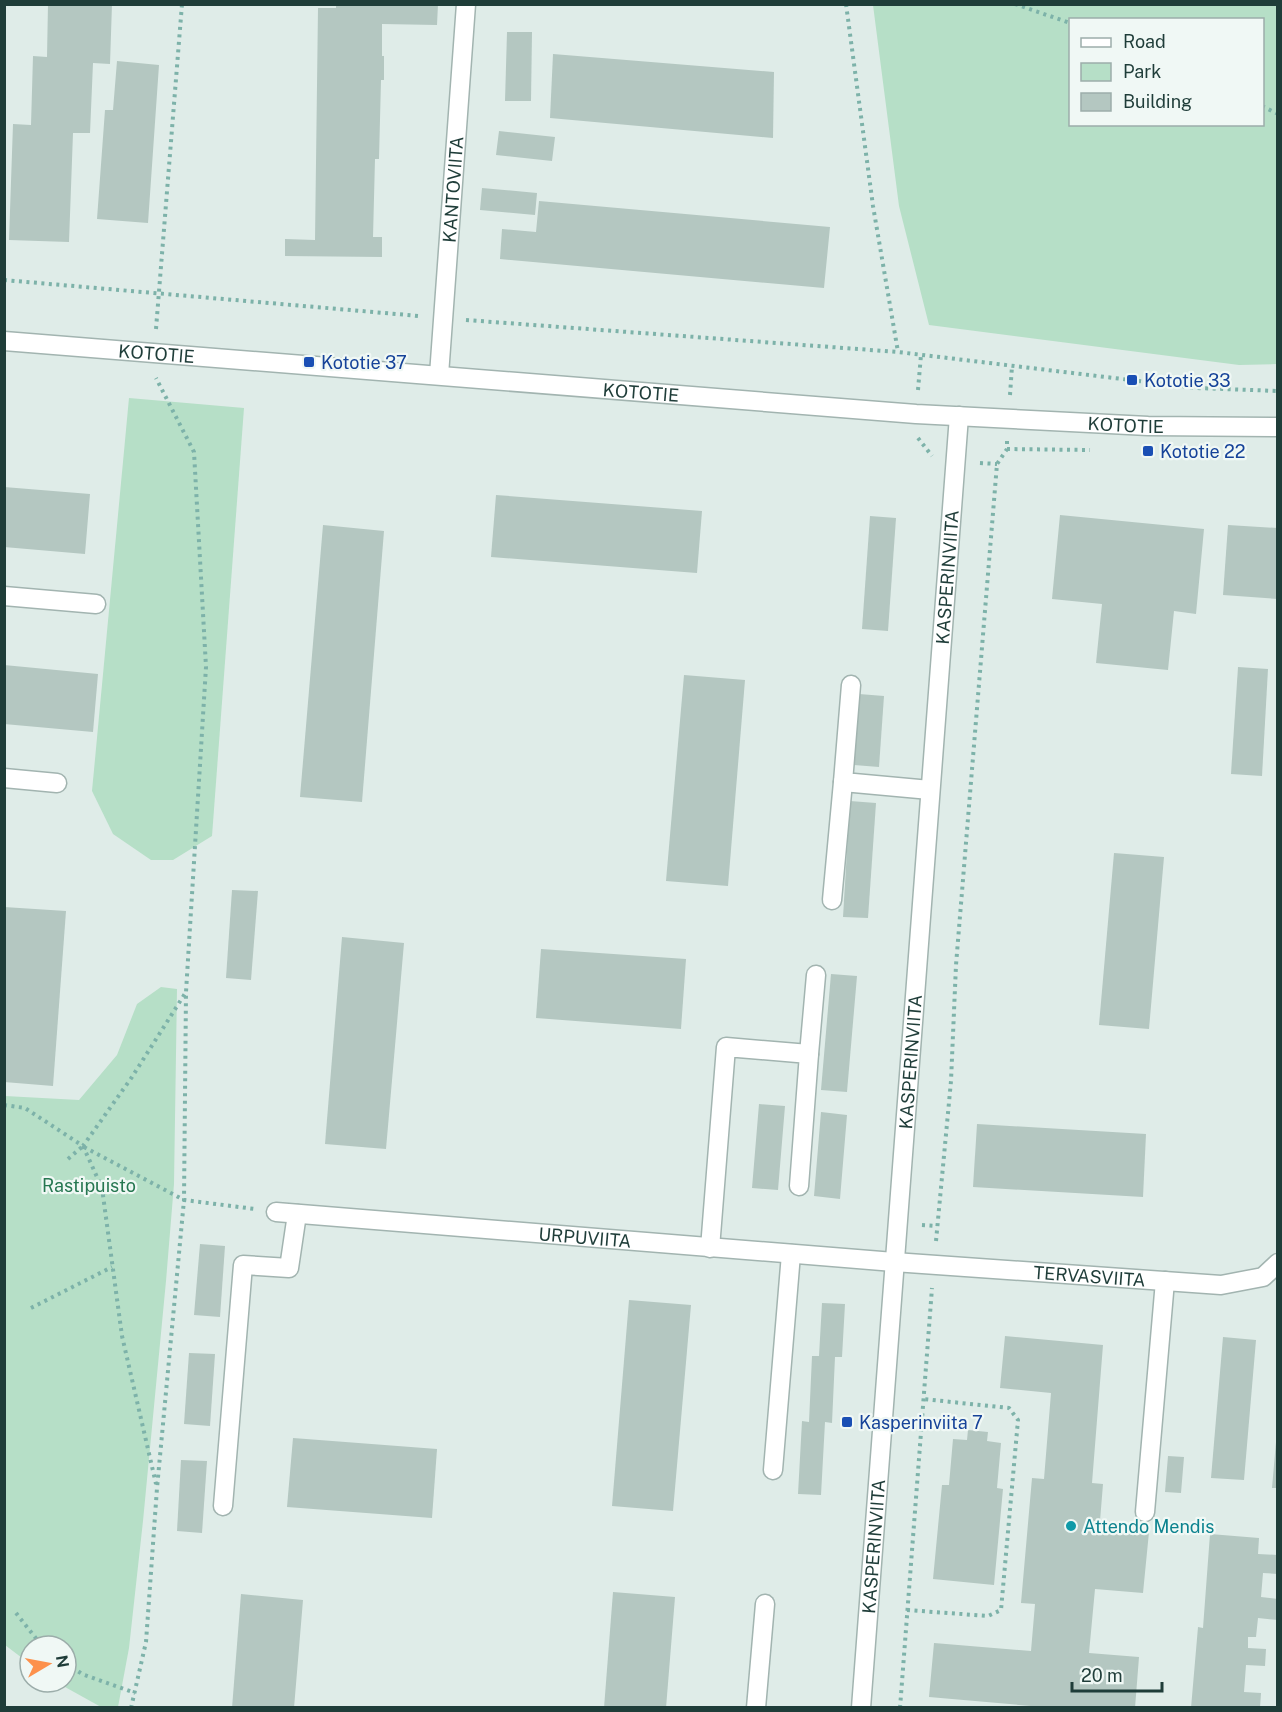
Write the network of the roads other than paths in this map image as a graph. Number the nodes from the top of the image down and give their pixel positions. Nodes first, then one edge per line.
1 (466, 4) edge
2 (4, 341) edge
3 (439, 375) junction
4 (959, 416) junction
5 (1278, 427) edge
6 (4, 596) edge
7 (96, 604) dead end
8 (851, 685) dead end
9 (4, 778) edge
10 (843, 782) junction
11 (57, 783) dead end
12 (930, 790) junction
13 (832, 900) dead end
14 (816, 975) dead end
15 (809, 1054) junction
16 (799, 1186) dead end
17 (276, 1212) road end
18 (297, 1214) junction
19 (710, 1248) junction
20 (791, 1254) junction
21 (894, 1262) junction
22 (1278, 1263) edge
23 (1165, 1281) junction
24 (773, 1470) dead end
25 (223, 1506) dead end
26 (1145, 1512) dead end
27 (765, 1605) dead end
28 (756, 1707) edge
29 (861, 1707) edge

1 - 3 street, KANTOVIITA
2 - 3 street, KOTOTIE
3 - 4 street, KOTOTIE
4 - 5 street, KOTOTIE
4 - 12 street, KASPERINVIITA
6 - 7 street
8 - 10 street
9 - 11 street
10 - 12 street
10 - 13 street
12 - 21 street, KASPERINVIITA
14 - 15 street
15 - 16 street
15 - 19 street
17 - 18 street, URPUVIITA
18 - 19 street, URPUVIITA
18 - 25 street
19 - 20 street, URPUVIITA
20 - 21 street, URPUVIITA
20 - 24 street
21 - 23 street, TERVASVIITA
21 - 29 street, KASPERINVIITA
22 - 23 street, TERVASVIITA
23 - 26 street
27 - 28 street

